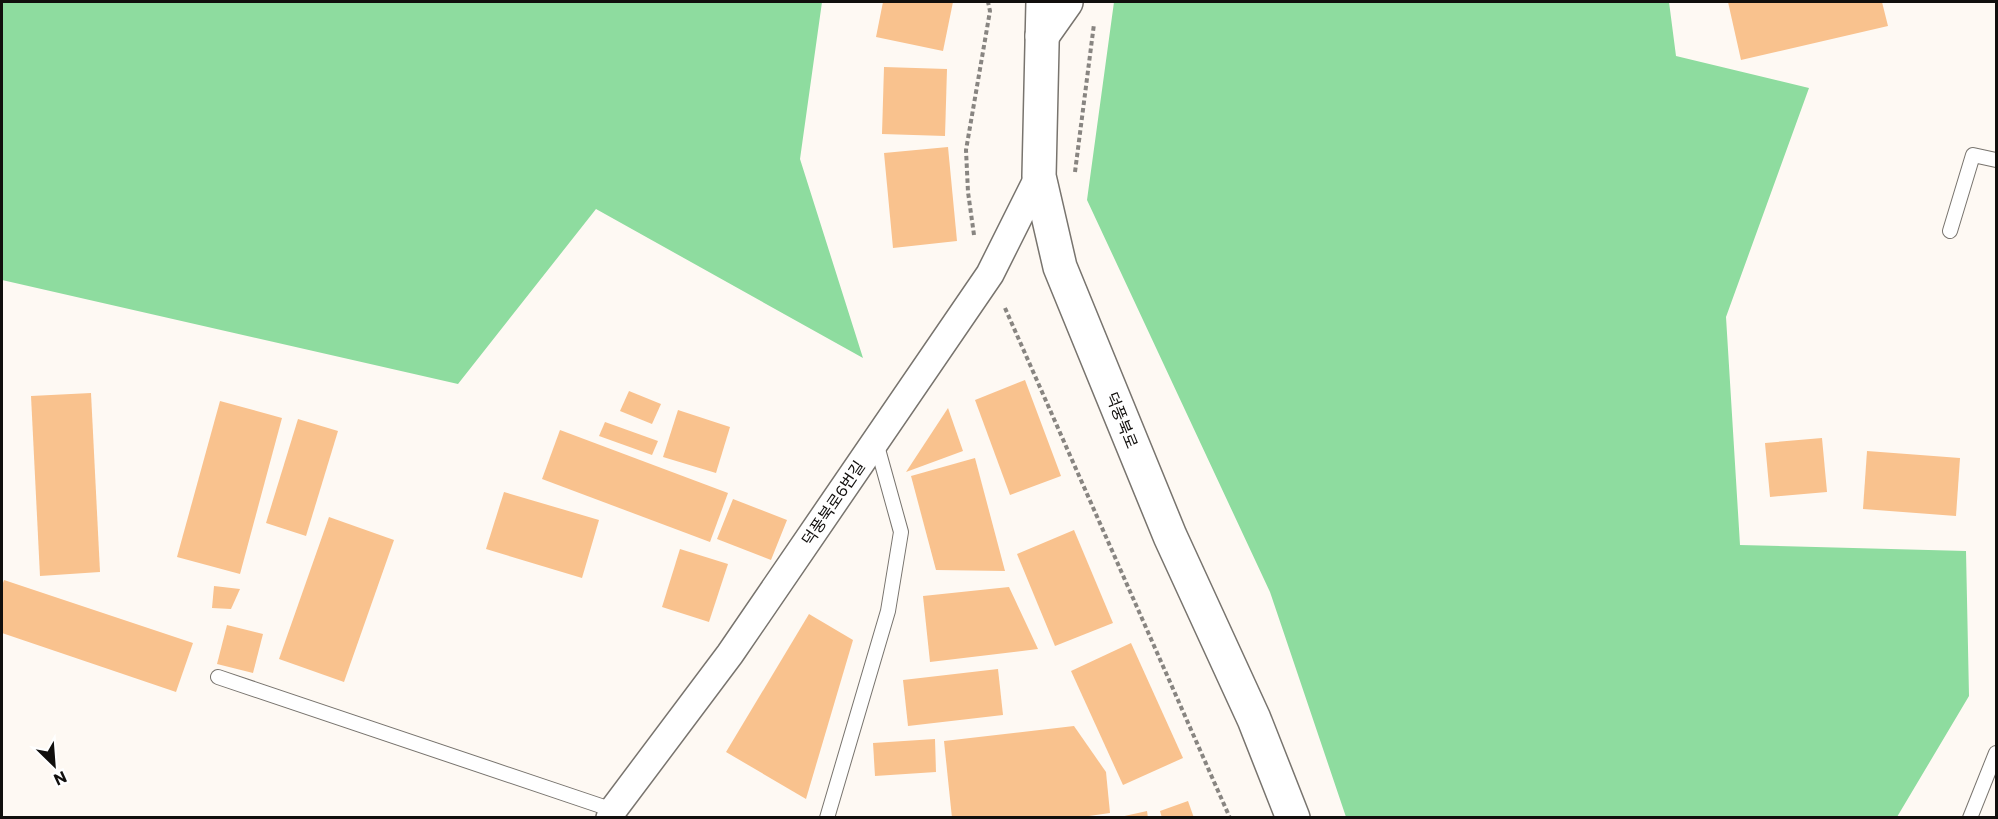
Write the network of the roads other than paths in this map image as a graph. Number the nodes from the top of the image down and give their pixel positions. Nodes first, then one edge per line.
1 (1044, 2) edge
2 (1080, 7) edge
3 (1042, 36) junction
4 (1996, 160) edge
5 (1039, 176) junction
6 (1950, 231) dead end
7 (876, 440) junction
8 (218, 677) dead end
9 (1996, 753) edge
10 (612, 814) edge
11 (827, 818) edge
12 (1293, 818) edge
13 (1970, 818) edge

1 - 3 street, 덕풍북로
2 - 3 street
3 - 5 street, 덕풍북로
4 - 6 lane
5 - 7 street, 덕풍북로6번길
5 - 12 street, 덕풍북로
7 - 10 street, 덕풍북로6번길
7 - 11 lane
8 - 10 lane
9 - 13 lane

